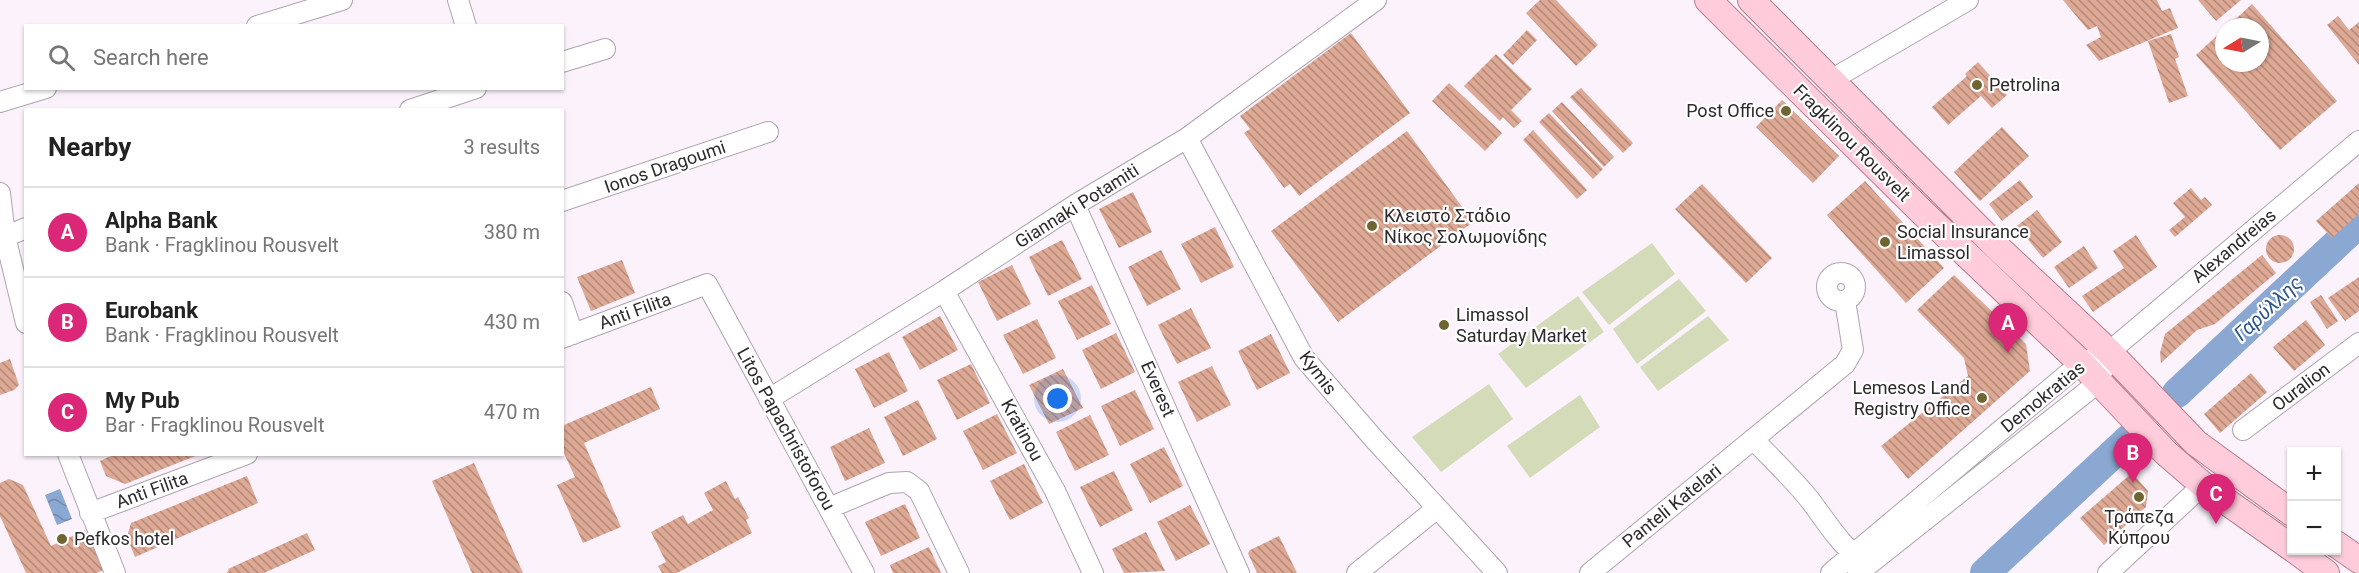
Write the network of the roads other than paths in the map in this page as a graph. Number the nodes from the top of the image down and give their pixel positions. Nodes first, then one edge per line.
1 (342, 0) edge
2 (459, 0) edge
3 (1376, 0) edge
4 (1708, 0) edge
5 (1751, 0) edge
6 (1968, 0) edge
7 (264, 24) edge
8 (465, 24) edge
9 (605, 49) dead end
10 (564, 61) edge
11 (1831, 80) junction
12 (39, 90) edge
13 (471, 90) edge
14 (0, 102) edge
15 (433, 106) edge
16 (768, 132) dead end
17 (1187, 138) junction
18 (2359, 141) edge
19 (0, 193) edge
20 (564, 200) edge
21 (1075, 205) junction
22 (24, 229) edge
23 (2, 238) edge
24 (707, 284) joint
25 (944, 291) junction
26 (1845, 301) dead end
27 (564, 314) edge
28 (24, 316) edge
29 (568, 336) edge
30 (2359, 344) edge
31 (2109, 352) junction
32 (2081, 363) junction
33 (2099, 382) junction
34 (770, 399) junction
35 (2243, 430) dead end
36 (1753, 439) junction
37 (69, 456) edge
38 (242, 456) edge
39 (2202, 485) junction
40 (829, 508) junction
41 (1436, 508) junction
42 (2287, 509) edge
43 (90, 513) junction
44 (2287, 545) edge
45 (2341, 547) edge
46 (2301, 555) edge
47 (2359, 560) edge
48 (1861, 563) edge
49 (115, 573) edge
50 (864, 573) edge
51 (959, 573) edge
52 (1094, 573) edge
53 (1239, 573) edge
54 (1357, 573) edge
55 (1497, 573) edge
56 (1590, 573) edge
57 (1831, 573) edge
58 (2108, 573) edge
59 (2326, 573) edge

1 - 7 street
2 - 8 street
3 - 17 street, Giannaki Potamiti
4 - 32 main road, Fragklinou Rousvelt
5 - 11 main road, Fragklinou Rousvelt
6 - 11 street
9 - 10 street
11 - 31 main road, Fragklinou Rousvelt
12 - 14 street
13 - 15 street
16 - 20 street, Ionos Dragoumi
17 - 21 street, Giannaki Potamiti
17 - 41 street, Kymis
18 - 31 street, Alexandreias
19 - 23 street
21 - 25 street, Giannaki Potamiti
21 - 53 street, Everest
22 - 23 street
23 - 28 street
24 - 29 street, Anti Filita
24 - 34 street, Litos Papachristoforou
25 - 34 street, Giannaki Potamiti
25 - 52 street, Kratinou
26 - 36 street, Panteli Katelari
27 - 29 street
30 - 35 street, Ouralion
31 - 32 street, Demokratias
31 - 33 street, Demokratias
31 - 42 main road, Fragklinou Rousvelt
32 - 33 main road, Fragklinou Rousvelt
32 - 48 street, Demokratias
33 - 39 main road, Fragklinou Rousvelt
33 - 48 street, Demokratias
34 - 40 street, Litos Papachristoforou
36 - 48 street
36 - 56 street, Panteli Katelari
37 - 43 street
38 - 43 street, Anti Filita
39 - 44 main road, Fragklinou Rousvelt
39 - 58 street
40 - 50 street, Litos Papachristoforou
40 - 51 street
41 - 54 street
41 - 55 street, Kymis
43 - 49 street
45 - 47 main road
46 - 59 main road, Fragklinou Rousvelt
48 - 57 street, Demokratias

